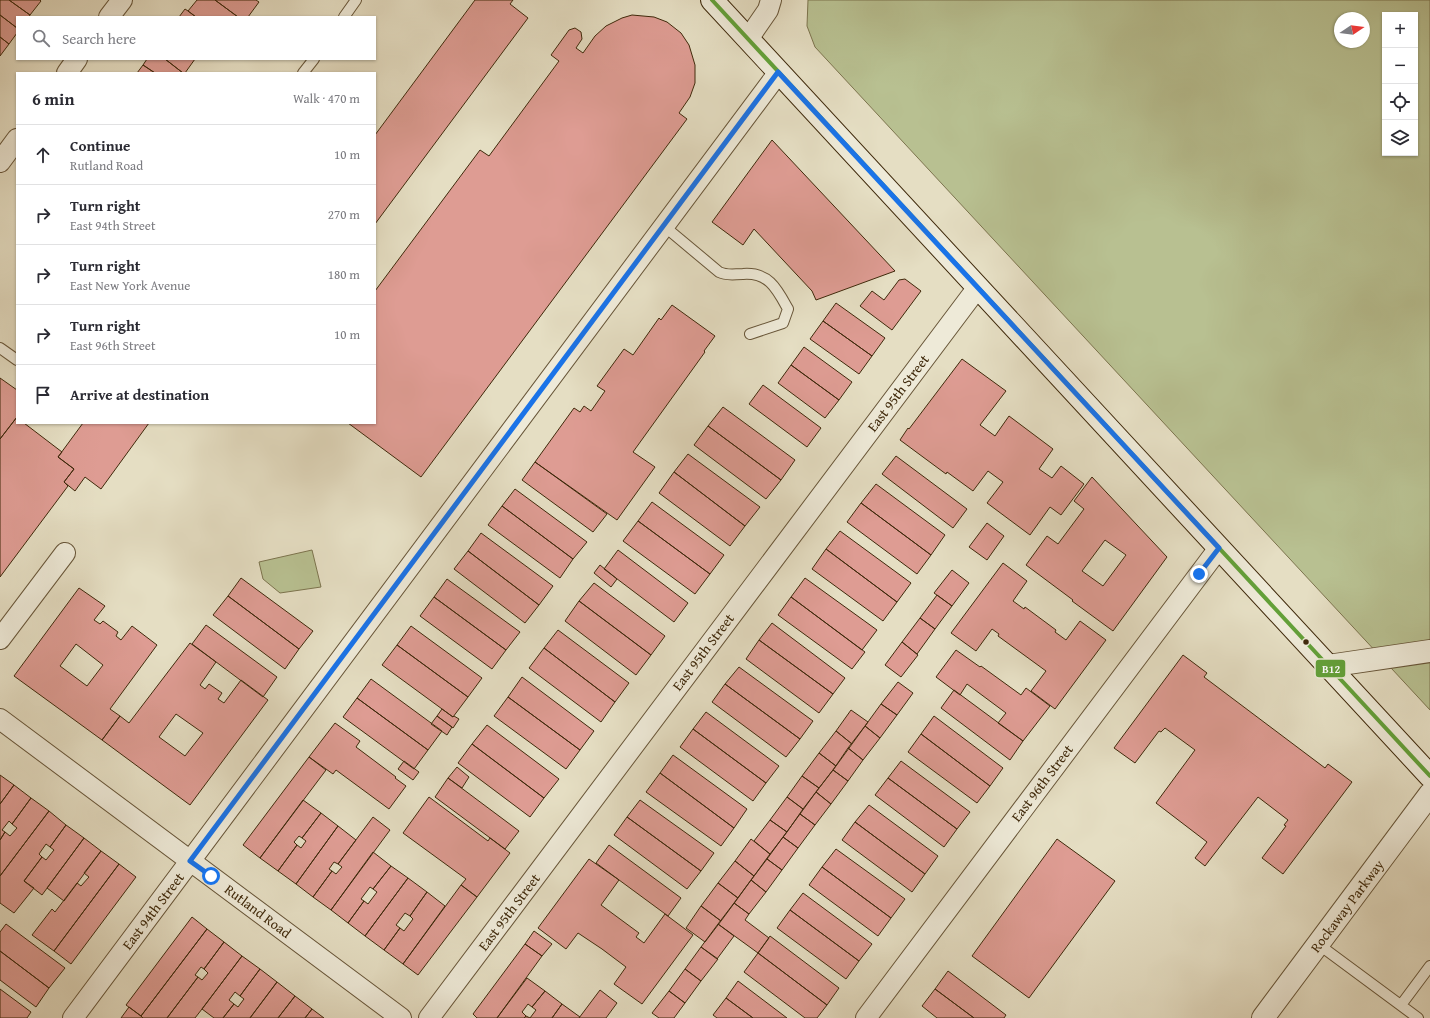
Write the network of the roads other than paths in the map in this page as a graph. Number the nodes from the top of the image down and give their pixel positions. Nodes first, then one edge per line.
1 (122, 0) edge
2 (356, 0) edge
3 (712, 0) edge
4 (771, 0) edge
5 (110, 16) edge
6 (345, 16) edge
7 (748, 39) junction
8 (76, 60) edge
9 (313, 60) edge
10 (68, 72) edge
11 (305, 72) edge
12 (778, 72) junction
13 (16, 140) edge
14 (0, 162) edge
15 (664, 226) junction
16 (978, 287) junction
17 (750, 334) dead end
18 (0, 348) edge
19 (16, 359) edge
20 (1219, 548) junction
21 (65, 553) dead end
22 (0, 639) edge
23 (1430, 651) edge
24 (1328, 666) junction
25 (0, 719) edge
26 (1430, 776) edge
27 (1430, 794) edge
28 (190, 861) junction
29 (1318, 944) junction
30 (1430, 966) edge
31 (1401, 1005) junction
32 (73, 1018) edge
33 (401, 1018) edge
34 (429, 1018) edge
35 (866, 1018) edge
36 (1263, 1018) edge
37 (1418, 1018) edge

1 - 5 street
2 - 6 lane
3 - 7 main road
4 - 7 street
7 - 12 main road
8 - 10 street
9 - 11 lane
12 - 15 street, East 94th Street
12 - 16 main road
13 - 14 street
15 - 17 lane
15 - 28 street, East 94th Street
16 - 20 main road
16 - 34 street, East 95th Street
18 - 19 lane
20 - 24 main road
20 - 35 street, East 96th Street
21 - 22 street
23 - 24 main road
24 - 26 main road
25 - 28 street, Rutland Road
27 - 29 main road, Rockaway Parkway
28 - 32 street, East 94th Street
28 - 33 street, Rutland Road
29 - 31 lane
29 - 36 main road, Rockaway Parkway
30 - 31 lane
31 - 37 lane

